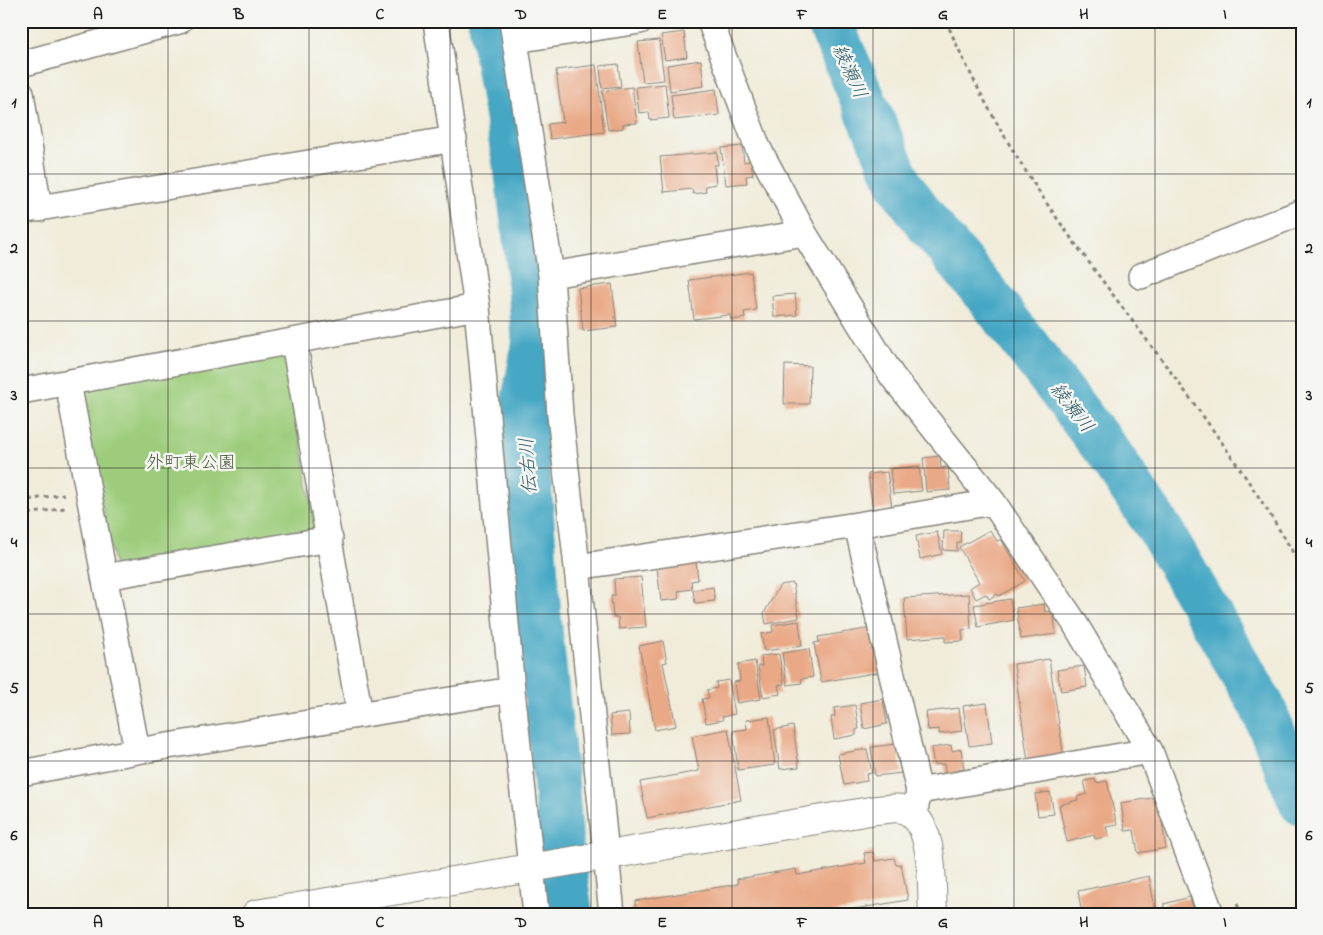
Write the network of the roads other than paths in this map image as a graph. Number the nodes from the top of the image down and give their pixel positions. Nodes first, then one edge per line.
1 (179, 21) edge
2 (436, 21) edge
3 (640, 21) edge
4 (710, 21) edge
5 (513, 31) edge
6 (21, 64) edge
7 (21, 92) edge
8 (454, 139) junction
9 (30, 210) edge
10 (1302, 212) edge
11 (804, 233) junction
12 (551, 275) junction
13 (1141, 276) dead end
14 (477, 307) junction
15 (294, 342) junction
16 (68, 383) junction
17 (21, 391) edge
18 (993, 502) junction
19 (857, 525) junction
20 (330, 539) junction
21 (578, 567) junction
22 (104, 577) junction
23 (512, 690) junction
24 (360, 714) junction
25 (137, 751) junction
26 (1150, 751) junction
27 (21, 773) edge
28 (917, 803) junction
29 (596, 858) junction
30 (537, 868) junction
31 (256, 914) edge
32 (536, 914) edge
33 (612, 914) edge
34 (933, 914) edge
35 (1211, 914) edge

1 - 6 street
2 - 8 street
3 - 5 street
4 - 11 street
5 - 12 street
7 - 9 street
8 - 9 street
8 - 14 street
10 - 13 street
11 - 12 street
11 - 18 street
12 - 21 street
14 - 15 street
14 - 23 street
15 - 16 street
15 - 20 street
16 - 17 street
16 - 22 street
18 - 19 street
18 - 26 street
19 - 21 street
19 - 28 street
20 - 22 street
20 - 24 street
21 - 29 street
22 - 25 street
23 - 24 street
23 - 30 street
24 - 25 street
25 - 27 street
26 - 28 street
26 - 35 street
28 - 29 street
28 - 34 street
29 - 30 street
29 - 33 street
30 - 31 street
30 - 32 street

